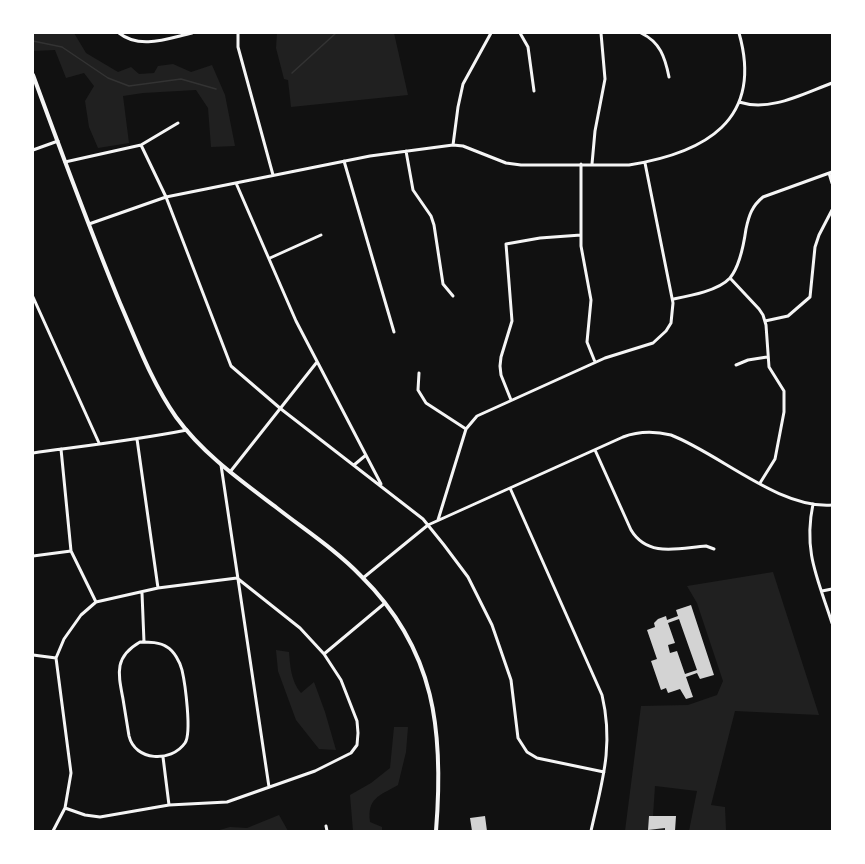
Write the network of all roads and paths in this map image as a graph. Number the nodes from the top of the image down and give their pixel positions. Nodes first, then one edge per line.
1 (119, 33) edge
2 (192, 33) edge
3 (238, 33) edge
4 (491, 33) edge
5 (520, 33) edge
6 (601, 33) edge
7 (641, 33) edge
8 (738, 33) edge
9 (33, 75) edge
10 (669, 77) dead end
11 (832, 83) edge
12 (534, 91) dead end
13 (738, 102) junction
14 (178, 123) dead end
15 (57, 141) junction
16 (141, 144) junction
17 (453, 145) junction
18 (33, 150) edge
19 (406, 151) junction
20 (344, 161) junction
21 (65, 162) junction
22 (645, 163) junction
23 (581, 164) junction
24 (592, 165) junction
25 (830, 172) edge
26 (273, 175) junction
27 (236, 183) junction
28 (832, 183) edge
29 (166, 197) junction
30 (832, 210) edge
31 (89, 224) junction
32 (321, 235) dead end
33 (581, 235) junction
34 (270, 258) junction
35 (730, 278) junction
36 (453, 296) dead end
37 (33, 297) edge
38 (673, 299) junction
39 (765, 321) junction
40 (394, 332) dead end
41 (767, 357) junction
42 (317, 362) junction
43 (595, 362) junction
44 (736, 365) dead end
45 (419, 373) dead end
46 (511, 400) junction
47 (281, 409) junction
48 (466, 429) junction
49 (187, 430) junction
50 (137, 439) junction
51 (99, 443) junction
52 (61, 449) junction
53 (595, 450) junction
54 (33, 453) edge
55 (366, 455) junction
56 (221, 465) junction
57 (354, 465) junction
58 (230, 472) junction
59 (760, 483) junction
60 (382, 487) junction
61 (510, 488) junction
62 (813, 504) junction
63 (832, 505) edge
64 (437, 521) junction
65 (428, 525) junction
66 (714, 549) dead end
67 (71, 552) junction
68 (33, 556) edge
69 (237, 578) junction
70 (363, 578) junction
71 (158, 588) junction
72 (832, 589) edge
73 (822, 591) junction
74 (142, 592) junction
75 (96, 602) junction
76 (386, 603) junction
77 (832, 623) edge
78 (144, 642) junction
79 (324, 654) junction
80 (33, 655) edge
81 (56, 658) junction
82 (163, 757) junction
83 (604, 772) junction
84 (269, 787) junction
85 (169, 805) junction
86 (65, 808) junction
87 (326, 826) dead end
88 (53, 831) edge
89 (327, 831) edge
90 (436, 831) edge
91 (591, 831) edge

1 - 2 street
3 - 26 street
4 - 17 street
5 - 12 street
6 - 24 street
7 - 10 street
8 - 13 street
9 - 15 street
11 - 13 street
13 - 22 street
14 - 16 street
15 - 18 street
15 - 21 street
16 - 21 street
16 - 29 street
17 - 19 street
17 - 23 street
19 - 20 street
19 - 36 street
20 - 26 street
20 - 40 street
21 - 31 street
22 - 24 street
22 - 38 street
23 - 24 street
23 - 33 street
25 - 28 street
25 - 35 street
26 - 27 street
27 - 29 street
27 - 34 street
29 - 31 street
29 - 47 street
30 - 39 street
31 - 49 street
32 - 34 street
33 - 43 street
33 - 46 street
34 - 42 street
35 - 38 street
35 - 39 street
37 - 51 street
38 - 43 street
39 - 41 street
41 - 44 street
41 - 59 street
42 - 47 street
42 - 55 street
43 - 46 street
45 - 48 street
46 - 48 street
47 - 57 street
47 - 58 street
48 - 64 street
49 - 50 street
49 - 56 street
50 - 51 street
50 - 71 street
51 - 52 street
52 - 54 street
52 - 67 street
53 - 59 street
53 - 61 street
53 - 66 street
55 - 57 street
55 - 60 street
56 - 58 street
56 - 69 street
57 - 60 street
58 - 70 street
59 - 62 street
60 - 65 street
61 - 64 street
61 - 83 street
62 - 63 street
62 - 73 street
64 - 65 street
65 - 70 street
65 - 83 street
67 - 68 street
67 - 75 street
69 - 71 street
69 - 79 street
69 - 84 street
70 - 76 street
71 - 74 street
72 - 73 street
73 - 77 street
74 - 75 street
74 - 78 street
75 - 81 street
76 - 79 street
76 - 90 street
78 - 82 street
78 - 82 street
79 - 84 street
80 - 81 street
81 - 86 street
82 - 85 street
83 - 91 street
84 - 85 street
85 - 86 street
86 - 88 street
87 - 89 street

